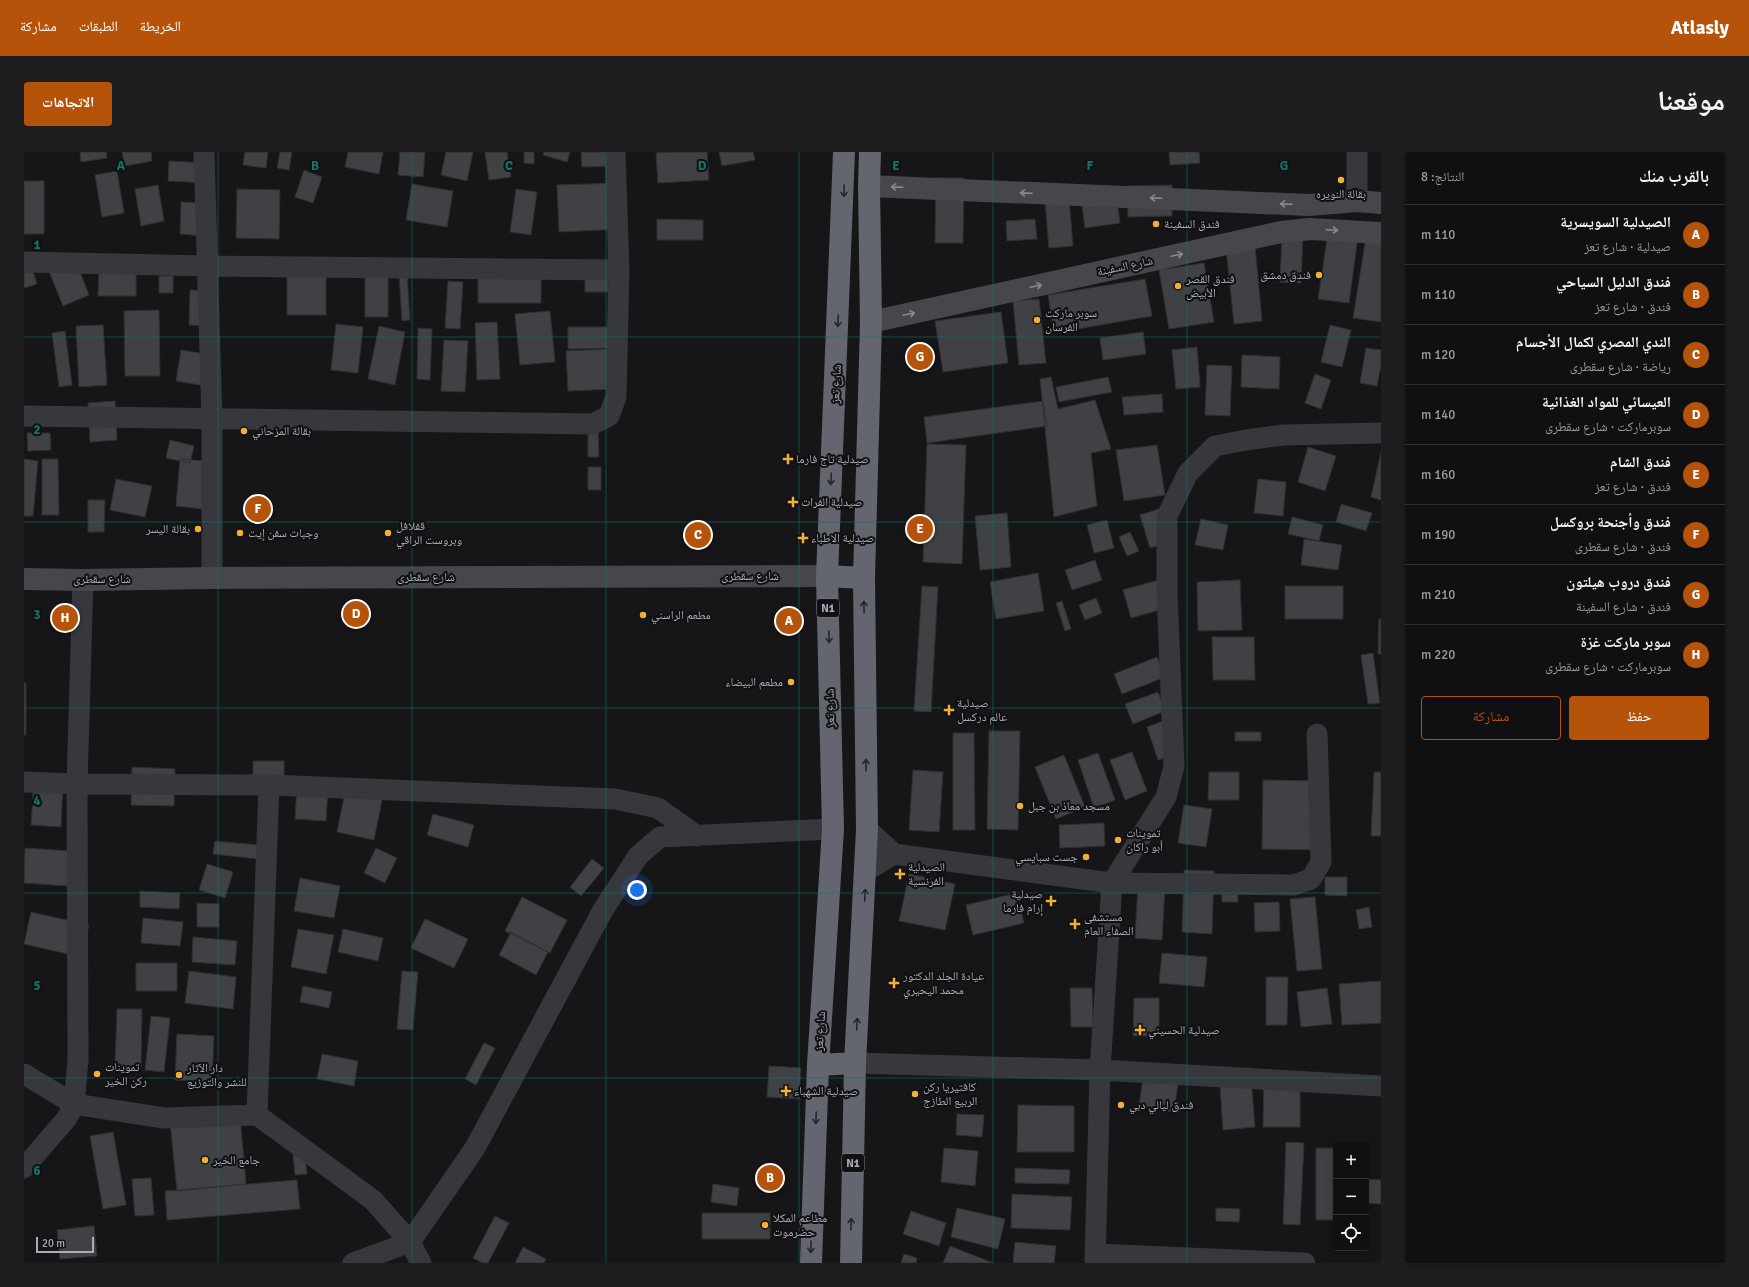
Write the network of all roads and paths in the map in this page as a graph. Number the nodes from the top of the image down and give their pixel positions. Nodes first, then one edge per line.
1 (204, 152) edge
2 (615, 152) edge
3 (844, 152) edge
4 (870, 152) edge
5 (1358, 152) edge
6 (869, 186) junction
7 (1357, 201) junction
8 (1381, 203) edge
9 (1309, 205) junction
10 (1310, 229) junction
11 (1381, 233) edge
12 (24, 262) edge
13 (208, 266) junction
14 (618, 270) junction
15 (871, 322) junction
16 (24, 416) edge
17 (212, 419) junction
18 (1381, 433) edge
19 (827, 576) junction
20 (24, 578) edge
21 (212, 578) junction
22 (864, 578) junction
23 (84, 580) junction
24 (1317, 734) dead end
25 (24, 782) edge
26 (77, 784) junction
27 (269, 785) junction
28 (833, 829) junction
29 (868, 829) junction
30 (697, 836) junction
31 (894, 854) junction
32 (866, 871) junction
33 (1112, 883) junction
34 (855, 1063) junction
35 (818, 1065) junction
36 (1100, 1070) junction
37 (24, 1074) edge
38 (1381, 1086) edge
39 (74, 1104) junction
40 (257, 1115) junction
41 (24, 1168) edge
42 (410, 1242) junction
43 (1095, 1258) edge
44 (353, 1263) edge
45 (421, 1263) edge
46 (811, 1263) edge
47 (850, 1263) edge
48 (1305, 1263) edge

1 - 13 street
2 - 14 street
3 -> 19 highway, شارع تعز / N1
4 - 6 highway, N1
5 - 7 street
9 -> 6 street
6 - 15 highway, N1
7 - 8 street
7 - 9 street
9 - 10 street
10 -> 11 street, شارع السفينة
15 -> 10 street, شارع السفينة
12 - 13 street
13 - 14 street
13 - 17 street
14 - 17 street
15 - 22 highway, N1
16 - 17 street
17 - 21 street
18 - 33 street
19 - 21 street, شارع سقطرى
19 - 22 highway
19 -> 28 highway, شارع تعز / N1
20 - 23 street, شارع سقطرى
21 - 23 street, شارع سقطرى
29 -> 22 highway, N1
23 - 26 street
24 - 33 street
25 - 26 street
26 - 27 street
26 - 39 street
27 - 30 street
27 - 40 street
28 - 30 street
28 - 35 highway, شارع تعز / N1
29 - 31 street
29 - 32 highway, N1
30 - 42 street
31 - 32 street
31 - 33 street
34 -> 32 highway, N1
33 - 36 street
34 - 35 highway
34 - 36 street
47 -> 34 highway, N1
35 -> 46 highway, شارع تعز / N1
36 - 38 street
36 - 43 street
37 - 39 street
39 - 40 street
39 - 41 street
40 - 42 street
42 - 44 street
42 - 45 street
43 - 48 street

